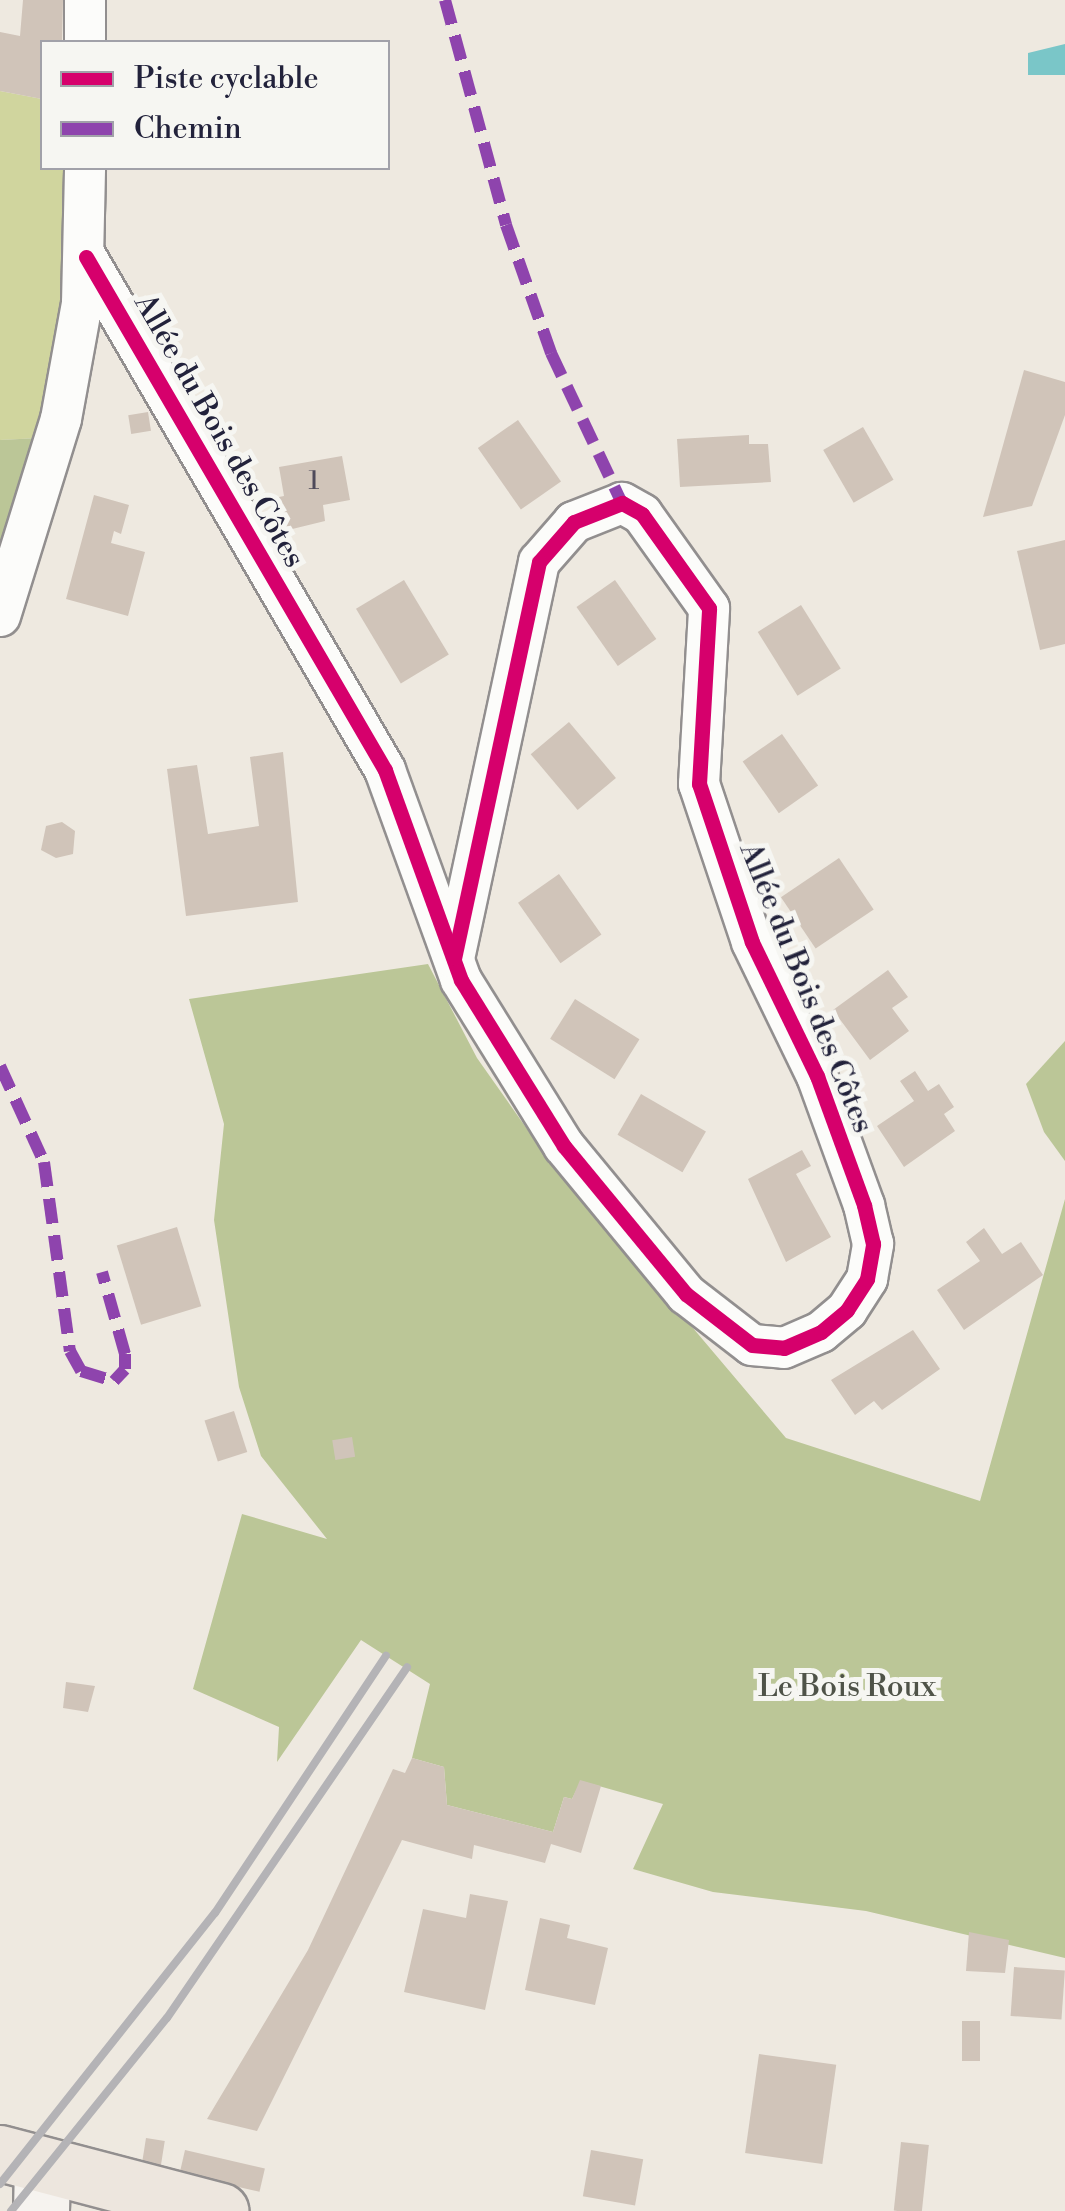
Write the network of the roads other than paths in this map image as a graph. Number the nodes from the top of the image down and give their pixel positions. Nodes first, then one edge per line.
1 (86, 0) edge
2 (86, 40) edge
3 (86, 170) edge
4 (86, 257) junction
5 (0, 616) edge
6 (454, 958) junction
7 (24, 2182) edge
8 (114, 2211) edge
9 (221, 2211) edge

1 - 2 street
3 - 4 street
4 - 5 street
4 - 6 street, Allée du Bois des Côtes
6 - 6 street, Allée du Bois des Côtes
7 - 8 main road
7 - 9 main road

